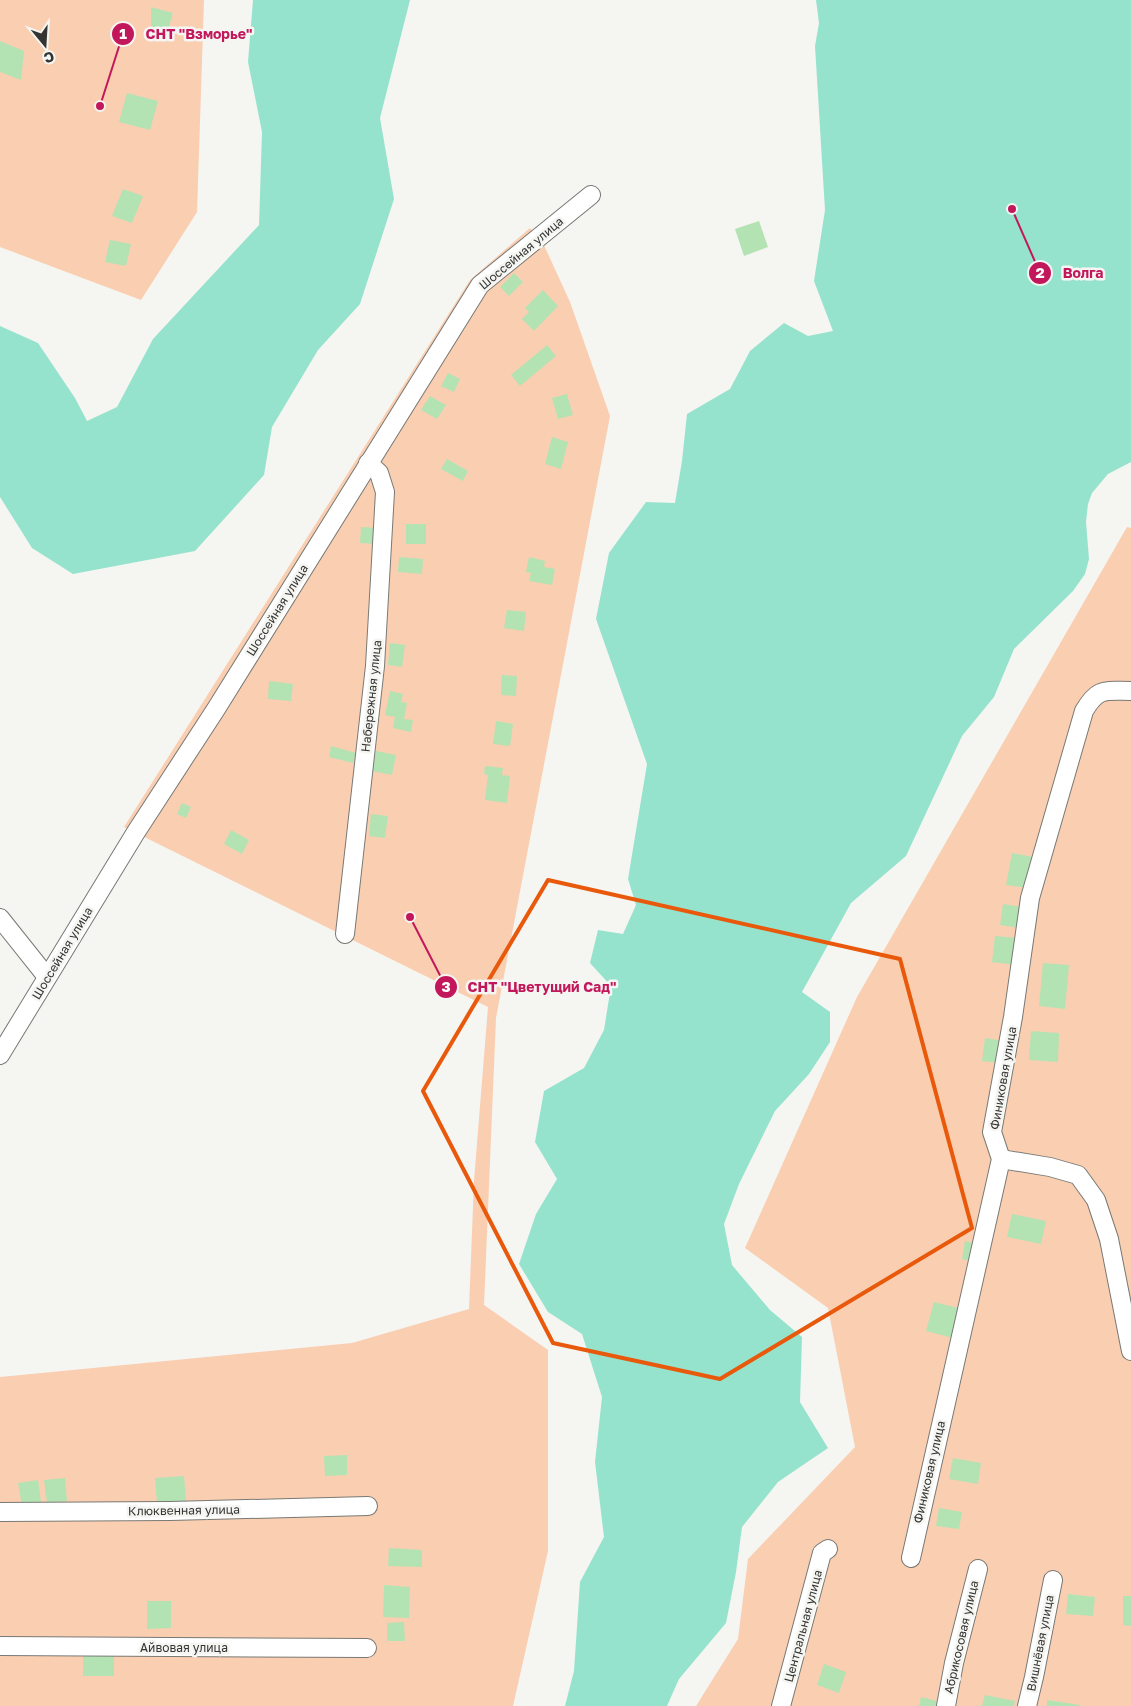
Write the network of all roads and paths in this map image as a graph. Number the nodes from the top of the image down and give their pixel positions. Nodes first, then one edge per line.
1 (591, 195) dead end
2 (368, 463) junction
3 (1131, 691) edge
4 (0, 918) edge
5 (344, 934) dead end
6 (47, 977) junction
7 (0, 1055) edge
8 (1002, 1159) junction
9 (1131, 1351) edge
10 (368, 1506) dead end
11 (0, 1512) edge
12 (828, 1549) dead end
13 (911, 1558) dead end
14 (978, 1569) dead end
15 (1053, 1580) dead end
16 (0, 1646) edge
17 (367, 1648) dead end
18 (781, 1706) edge
19 (946, 1706) edge
20 (1027, 1706) edge

1 - 2 street, Шоссейная улица
2 - 5 street, Набережная улица
2 - 6 street, Шоссейная улица
3 - 8 street, Финиковая улица
4 - 6 street
6 - 7 street, Шоссейная улица
8 - 9 street
8 - 13 street, Финиковая улица
10 - 11 street, Клюквенная улица
12 - 18 street, Центральная улица
14 - 19 street, Абрикосовая улица
15 - 20 street, Вишнёвая улица
16 - 17 street, Айвовая улица

